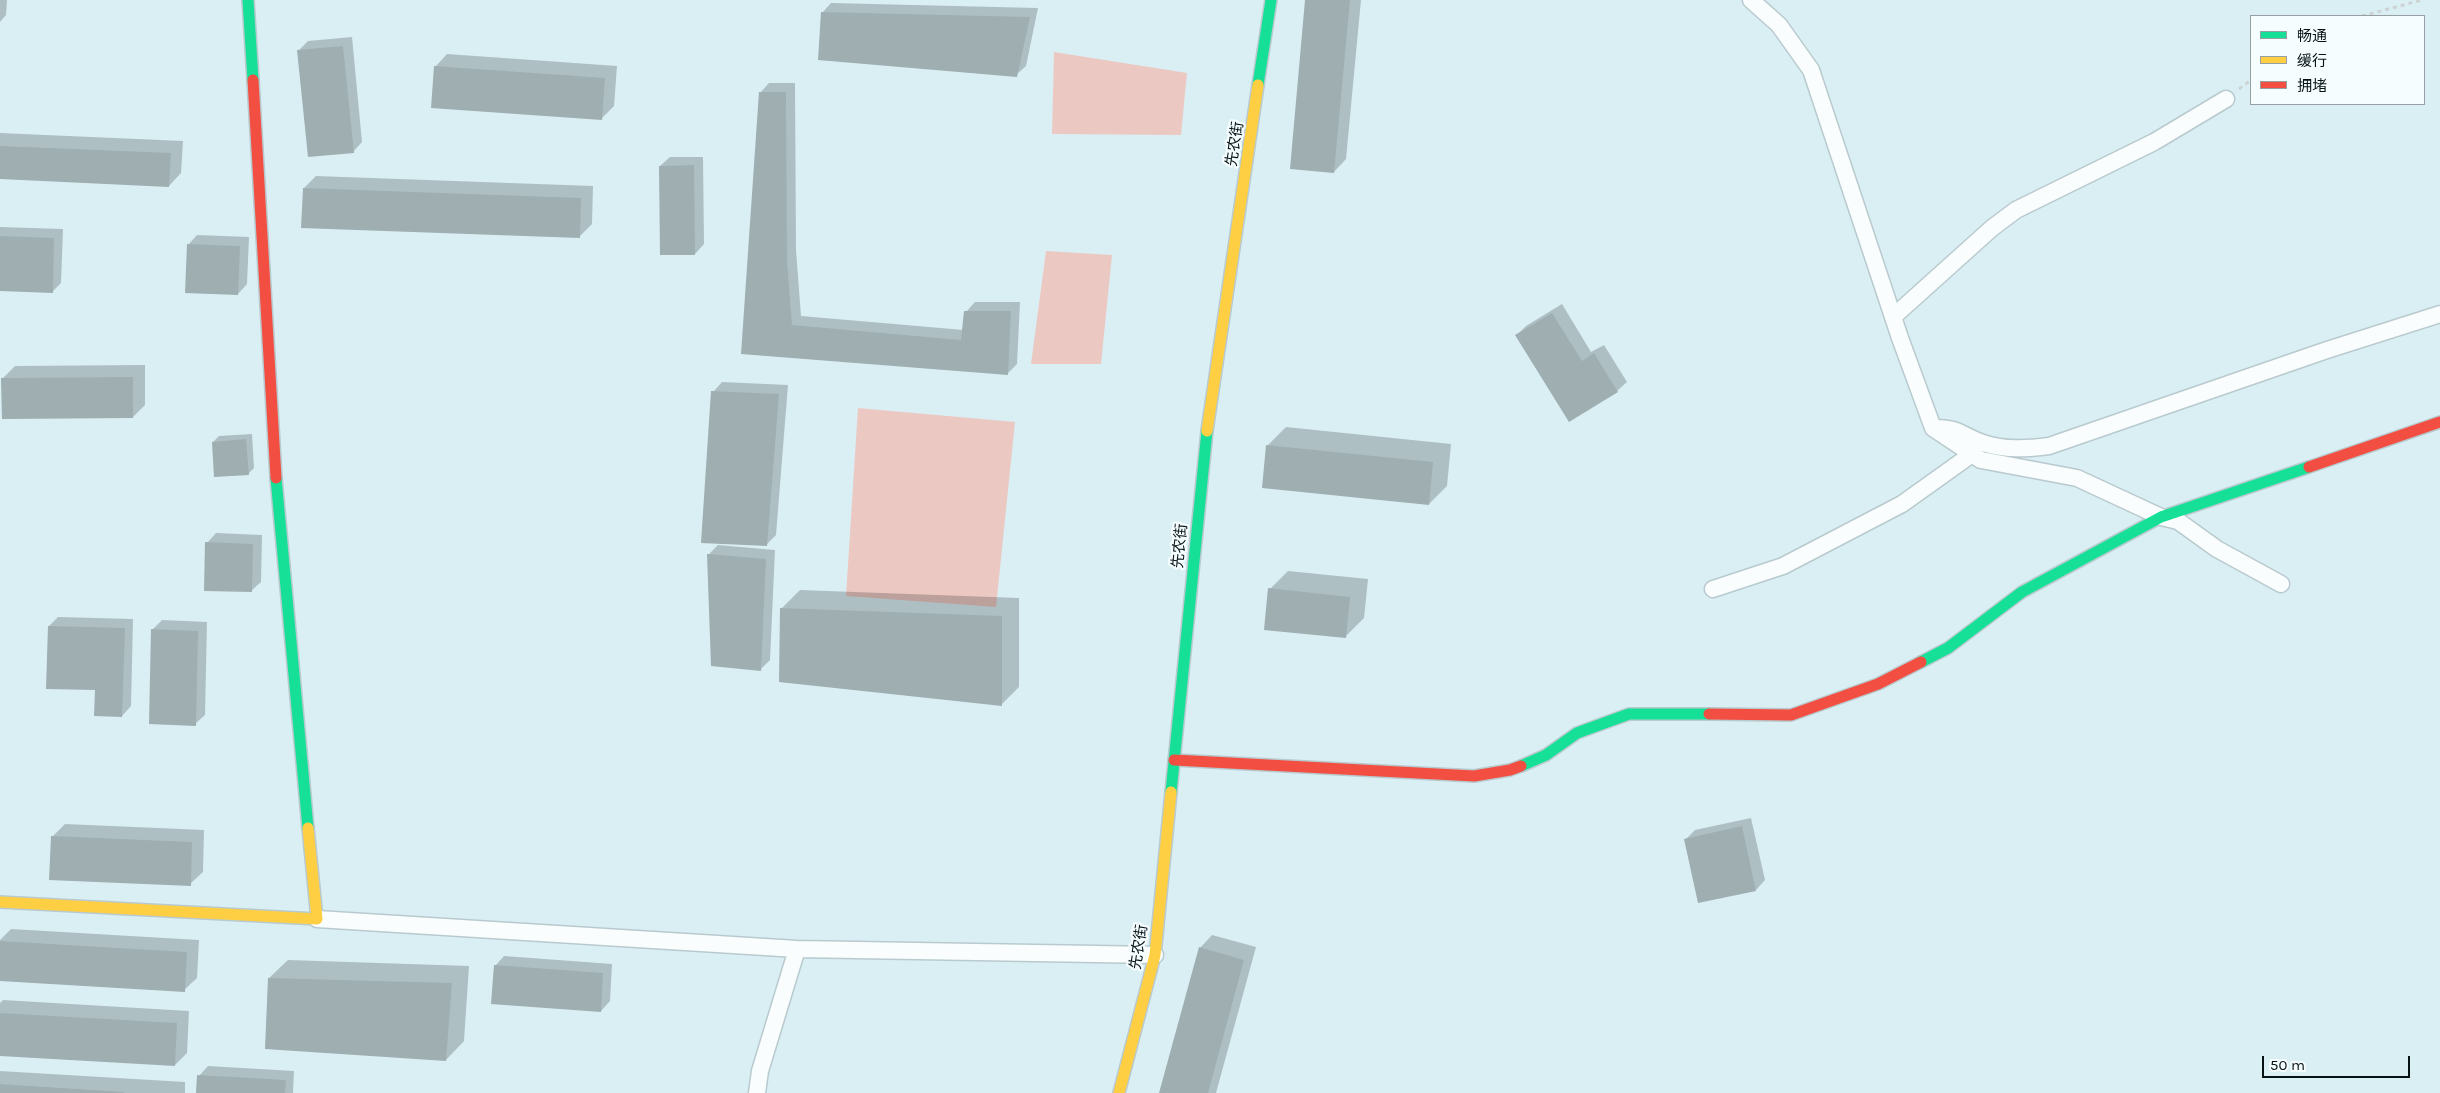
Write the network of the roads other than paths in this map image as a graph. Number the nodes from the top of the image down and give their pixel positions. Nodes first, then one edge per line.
1 (248, 0) edge
2 (1272, 0) edge
3 (1751, 0) edge
4 (2226, 99) dead end
5 (2440, 314) edge
6 (1893, 318) junction
7 (2440, 422) edge
8 (1933, 428) junction
9 (1972, 454) junction
10 (2161, 517) junction
11 (2281, 584) dead end
12 (1713, 590) dead end
13 (1174, 760) junction
14 (0, 902) edge
15 (317, 919) junction
16 (797, 950) junction
17 (1155, 955) junction
18 (757, 1093) edge
19 (1120, 1093) edge

1 - 15 street
2 - 13 street, 先农街
3 - 6 street
4 - 6 street
5 - 8 street
6 - 8 street
7 - 10 street
8 - 9 street
9 - 10 street
9 - 12 street
10 - 11 street
10 - 13 street
13 - 17 street, 先农街
14 - 15 street
15 - 16 street
16 - 17 street
16 - 18 street
17 - 19 street, 先农街

